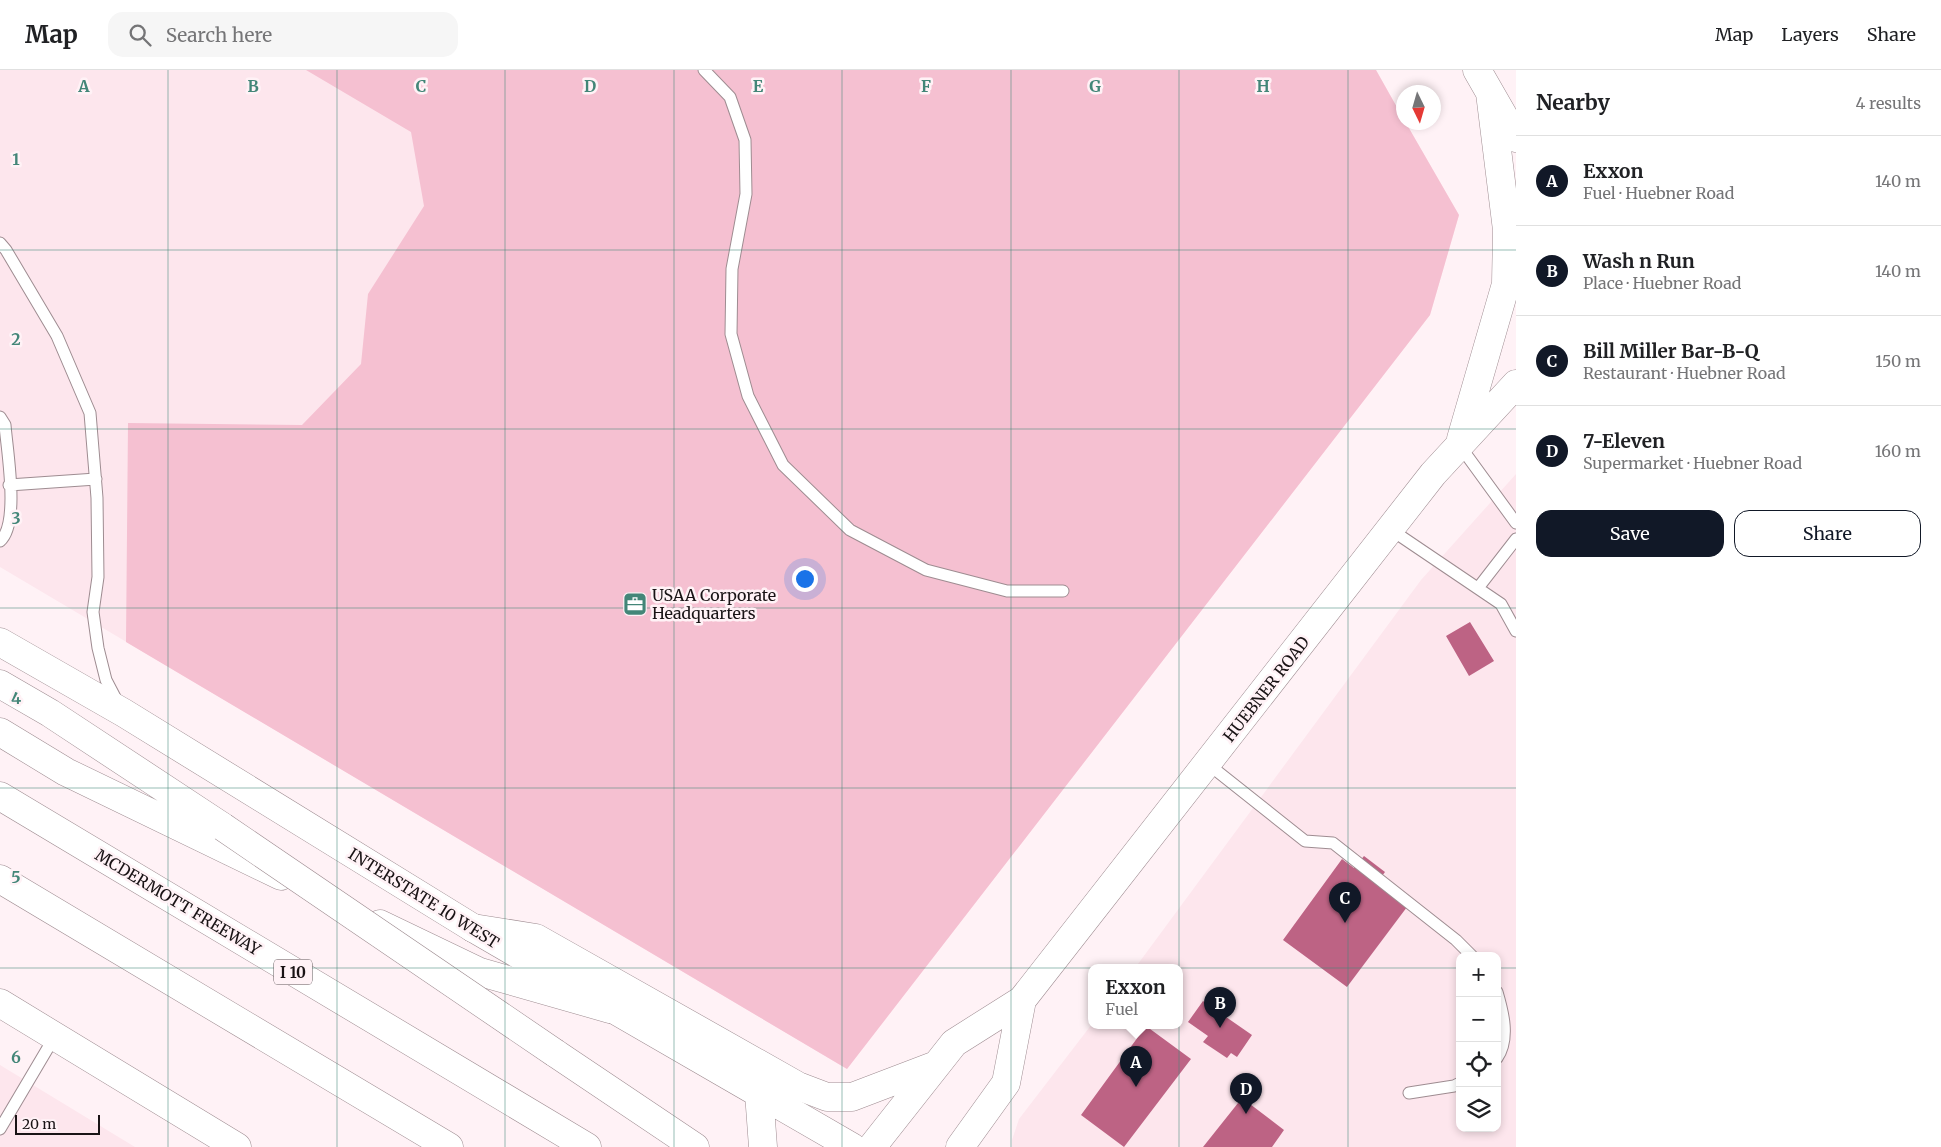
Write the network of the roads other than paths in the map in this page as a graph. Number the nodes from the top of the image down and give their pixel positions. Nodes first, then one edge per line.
1 (704, 70) edge
2 (1484, 81) edge
3 (1516, 106) edge
4 (1516, 138) edge
5 (0, 243) edge
6 (1516, 384) edge
7 (0, 418) edge
8 (1459, 445) junction
9 (96, 479) junction
10 (9, 485) junction
11 (1516, 523) edge
12 (1390, 529) junction
13 (1516, 539) edge
14 (0, 541) edge
15 (1478, 588) junction
16 (1063, 592) dead end
17 (1516, 631) edge
18 (0, 642) edge
19 (0, 684) edge
20 (124, 713) junction
21 (0, 732) edge
22 (1208, 764) junction
23 (0, 796) edge
24 (0, 880) edge
25 (473, 928) junction
26 (1468, 952) edge
27 (1499, 997) edge
28 (1022, 1000) junction
29 (0, 1003) edge
30 (610, 1009) junction
31 (55, 1036) junction
32 (1501, 1047) edge
33 (937, 1064) junction
34 (1456, 1085) edge
35 (759, 1093) junction
36 (1409, 1093) dead end
37 (981, 1119) junction
38 (0, 1129) edge
39 (237, 1147) edge
40 (449, 1147) edge
41 (587, 1147) edge
42 (694, 1147) edge
43 (762, 1147) edge
44 (852, 1147) edge
45 (872, 1147) edge
46 (960, 1147) edge
47 (984, 1147) edge

1 - 16 lane
2 - 3 main road
2 - 4 main road
2 - 8 main road
5 - 9 lane
6 - 8 main road, HUEBNER ROAD
7 - 10 lane
8 - 11 lane
8 - 12 main road, HUEBNER ROAD
9 - 10 lane
9 - 20 lane
10 - 14 lane
12 - 15 lane
12 - 22 main road, HUEBNER ROAD
13 - 15 lane
15 - 17 lane
18 - 20 main road, INTERSTATE 10 WEST
19 - 42 main road, bridge
20 - 25 main road, INTERSTATE 10 WEST
21 - 30 main road
22 - 26 lane
22 - 28 main road, HUEBNER ROAD
23 - 41 main road, MCDERMOTT FREEWAY / I 10
24 - 40 main road
25 - 30 main road, INTERSTATE 10 WEST
25 - 33 main road
27 - 32 lane
28 - 33 main road, HUEBNER ROAD
28 - 37 main road, HUEBNER ROAD
29 - 31 main road
30 - 35 main road, INTERSTATE 10 WEST
31 - 38 lane
31 - 39 main road
33 - 45 main road, HUEBNER ROAD
34 - 36 lane
35 - 43 main road
35 - 44 main road, INTERSTATE 10 WEST
37 - 46 main road, HUEBNER ROAD
37 - 47 main road

